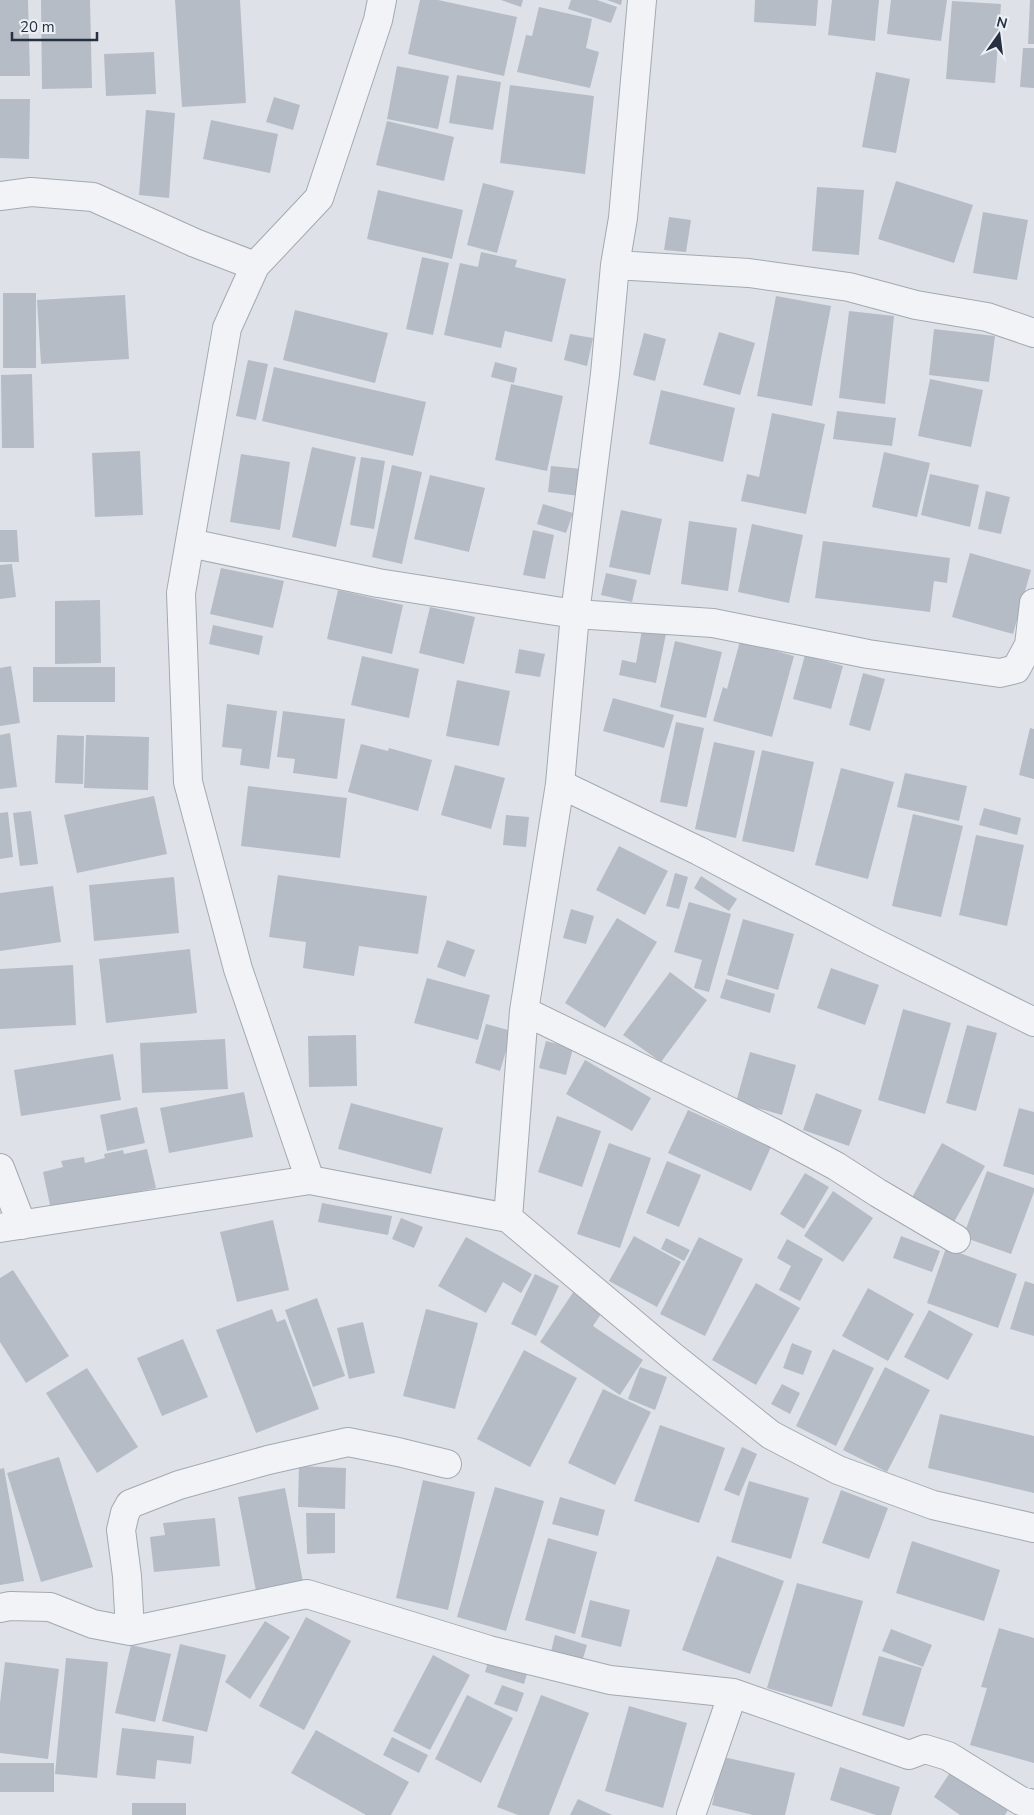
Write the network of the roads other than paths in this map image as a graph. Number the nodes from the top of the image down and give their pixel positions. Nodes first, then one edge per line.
1 (382, 0) edge
2 (642, 0) edge
3 (0, 196) edge
4 (615, 265) junction
5 (255, 266) junction
6 (1034, 333) edge
7 (190, 544) junction
8 (1034, 603) edge
9 (575, 614) junction
10 (1032, 646) edge
11 (560, 784) junction
12 (524, 1011) junction
13 (1034, 1022) edge
14 (0, 1168) edge
15 (310, 1180) junction
16 (508, 1218) junction
17 (11, 1226) edge
18 (956, 1239) dead end
19 (447, 1464) dead end
20 (1034, 1528) edge
21 (0, 1608) edge
22 (130, 1631) junction
23 (733, 1693) junction
24 (1024, 1807) edge
25 (691, 1815) edge

1 - 5 street
2 - 4 street
3 - 5 street
4 - 6 street
4 - 9 street
5 - 7 street
7 - 9 street
7 - 15 street
8 - 10 street
9 - 10 street
9 - 11 street
11 - 12 street
11 - 13 street
12 - 16 street
12 - 18 street
14 - 17 street
15 - 16 street
15 - 17 street
16 - 20 street
19 - 22 street
21 - 22 street
22 - 23 street
23 - 24 street
23 - 25 street

